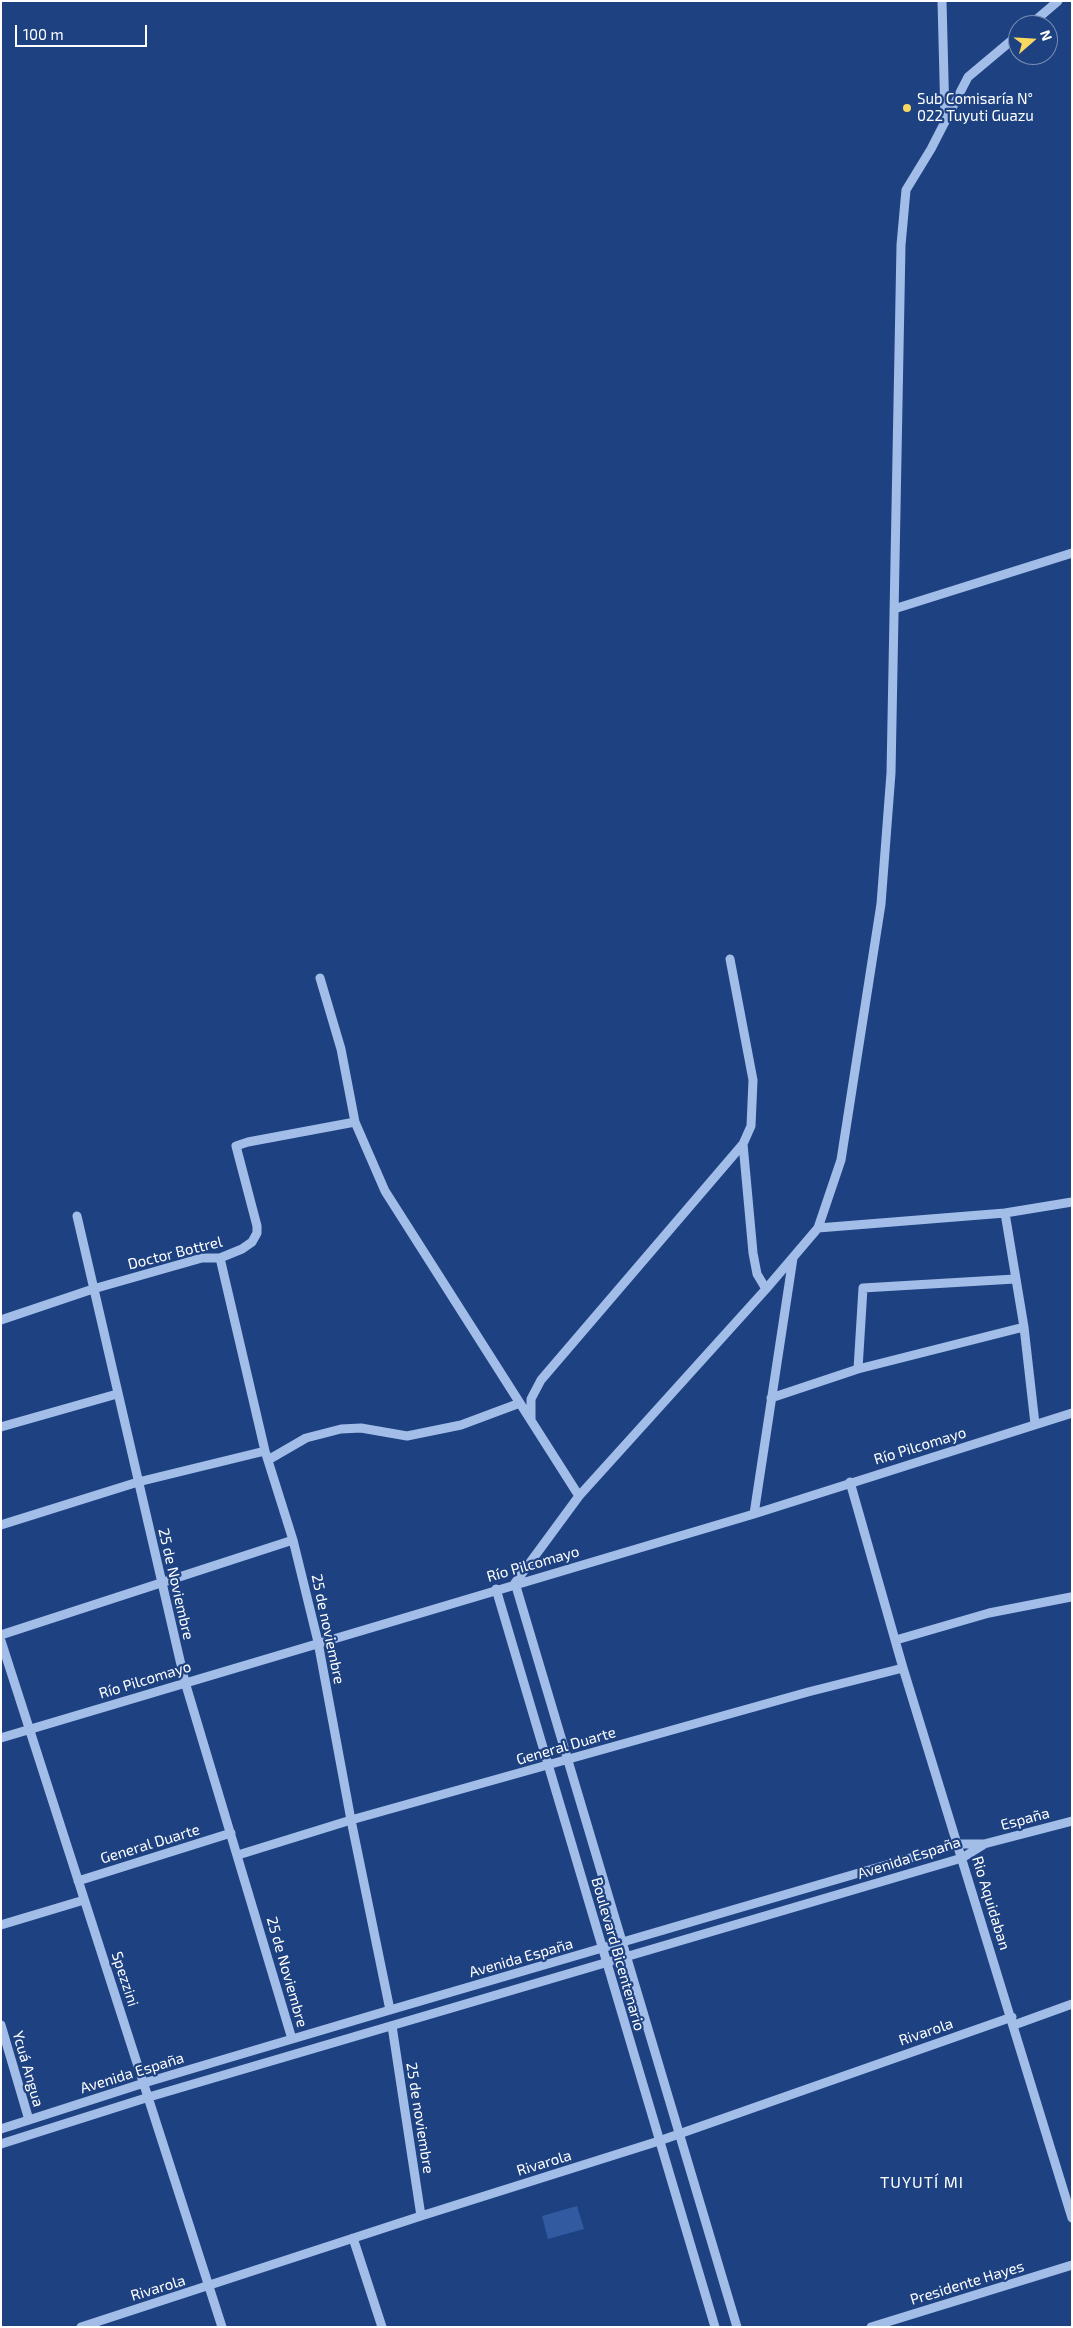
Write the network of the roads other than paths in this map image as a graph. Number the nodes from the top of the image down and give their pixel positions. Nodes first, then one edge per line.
1 (942, 1) edge
2 (1058, 1) edge
3 (1042, 15) edge
4 (1008, 43) edge
5 (946, 121) junction
6 (1072, 553) edge
7 (894, 608) junction
8 (730, 959) dead end
9 (320, 978) dead end
10 (355, 1122) junction
11 (743, 1144) junction
12 (1072, 1202) edge
13 (1006, 1213) junction
14 (77, 1216) dead end
15 (818, 1228) junction
16 (220, 1258) junction
17 (793, 1258) junction
18 (1015, 1279) junction
19 (94, 1289) junction
20 (766, 1289) junction
21 (1, 1320) edge
22 (1024, 1327) junction
23 (858, 1369) junction
24 (117, 1394) junction
25 (772, 1398) junction
26 (520, 1403) junction
27 (1072, 1413) edge
28 (531, 1420) junction
29 (1035, 1424) junction
30 (1, 1427) edge
31 (266, 1456) junction
32 (138, 1482) junction
33 (850, 1482) junction
34 (579, 1496) junction
35 (754, 1514) junction
36 (1, 1525) edge
37 (293, 1540) junction
38 (162, 1582) junction
39 (515, 1584) junction
40 (496, 1589) junction
41 (1071, 1597) edge
42 (1, 1635) edge
43 (896, 1640) junction
44 (1, 1641) edge
45 (318, 1642) junction
46 (904, 1668) junction
47 (185, 1682) junction
48 (28, 1729) junction
49 (1, 1738) edge
50 (568, 1761) junction
51 (548, 1766) junction
52 (351, 1820) junction
53 (1072, 1821) edge
54 (231, 1833) junction
55 (958, 1844) junction
56 (984, 1844) junction
57 (238, 1855) junction
58 (962, 1858) junction
59 (78, 1881) junction
60 (84, 1900) junction
61 (1, 1925) edge
62 (622, 1943) junction
63 (603, 1949) junction
64 (626, 1957) junction
65 (606, 1963) junction
66 (1072, 2004) edge
67 (390, 2010) junction
68 (1013, 2021) junction
69 (1, 2025) edge
70 (392, 2026) junction
71 (292, 2039) junction
72 (144, 2083) junction
73 (148, 2097) junction
74 (29, 2120) junction
75 (1, 2129) edge
76 (680, 2134) junction
77 (659, 2141) junction
78 (1, 2144) edge
79 (421, 2216) junction
80 (1072, 2218) edge
81 (353, 2238) junction
82 (1072, 2266) edge
83 (209, 2286) junction
84 (94, 2325) edge
85 (81, 2327) edge
86 (222, 2327) edge
87 (382, 2327) edge
88 (715, 2327) edge
89 (737, 2327) edge
90 (871, 2327) edge

1 - 5 street
2 - 3 street
4 - 5 street
5 - 7 street
6 - 7 street
7 - 15 street
8 - 11 street
9 - 10 street
10 - 16 street, Doctor Bottrel
10 - 26 street
11 - 20 street
11 - 28 street
12 - 13 street
13 - 15 street
13 - 18 street
14 - 19 street, 25 de Noviembre
15 - 17 street
16 - 19 street, Doctor Bottrel
16 - 31 street, 25 de noviembre
17 - 20 street
17 - 25 street
18 - 22 street
18 - 23 street
19 - 21 street, Doctor Bottrel
19 - 24 street, 25 de Noviembre
20 - 34 street
22 - 23 street
22 - 29 street
23 - 25 street
24 - 30 street
24 - 32 street, 25 de Noviembre
25 - 35 street
26 - 28 street
26 - 31 street
27 - 29 street, Río Pilcomayo
28 - 34 street
29 - 33 street, Río Pilcomayo
31 - 32 street
31 - 37 street, 25 de noviembre
32 - 36 street
32 - 38 street, 25 de Noviembre
33 - 35 street, Río Pilcomayo
33 - 43 street, Rio Aquidaban
34 - 39 street
35 - 39 street, Río Pilcomayo
37 - 38 street
37 - 45 street, 25 de noviembre
38 - 42 street
38 - 47 street, 25 de Noviembre
39 - 40 street, Río Pilcomayo
39 - 50 street, Boulevard Bicentenario
40 - 45 street, Río Pilcomayo
40 - 51 street, Boulevard Bicentenario
41 - 43 street
43 - 46 street, Rio Aquidaban
44 - 48 street, Spezzini
45 - 47 street, Río Pilcomayo
45 - 52 street, 25 de noviembre
46 - 50 street, General Duarte
46 - 55 street, Rio Aquidaban
47 - 48 street, Río Pilcomayo
47 - 54 street, 25 de Noviembre
48 - 49 street, Río Pilcomayo
48 - 59 street, Spezzini
50 - 51 street, General Duarte
50 - 62 street, Boulevard Bicentenario
51 - 52 street, General Duarte
51 - 63 street, Boulevard Bicentenario
52 - 57 street, General Duarte
52 - 67 street, 25 de noviembre
53 - 56 street, España
54 - 57 street, 25 de Noviembre
54 - 59 street, General Duarte
55 - 56 street, Avenida España
55 - 58 street, Rio Aquidaban
55 - 62 street, Avenida España
56 - 58 street, Avenida España
57 - 71 street, 25 de Noviembre
58 - 64 street, Avenida España
58 - 68 street, Rio Aquidaban
59 - 60 street, Spezzini
60 - 61 street
60 - 72 street, Spezzini
62 - 63 street, Avenida España
62 - 64 street, Boulevard Bicentenario
63 - 65 street, Boulevard Bicentenario
63 - 67 street, Avenida España
64 - 65 street, Avenida España
64 - 76 street, Boulevard Bicentenario
65 - 70 street, Avenida España
65 - 77 street, Boulevard Bicentenario
66 - 68 street, Rivarola
67 - 71 street, Avenida España
68 - 76 street, Rivarola
68 - 80 street, Rio Aquidaban
69 - 74 street, Ycuá Angua
70 - 73 street, Avenida España
70 - 79 street, 25 de noviembre
71 - 72 street, Avenida España
72 - 73 street, Spezzini
72 - 74 street, Avenida España
73 - 78 street, Avenida España
73 - 83 street, Spezzini
74 - 75 street, Avenida España
76 - 77 street, Rivarola
76 - 89 street, Boulevard Bicentenario
77 - 79 street, Rivarola
77 - 88 street, Boulevard Bicentenario
79 - 81 street, Rivarola
81 - 83 street, Rivarola
81 - 87 street
82 - 90 street, Presidente Hayes
83 - 84 street, Rivarola
83 - 86 street, Spezzini
84 - 85 street, Rivarola

